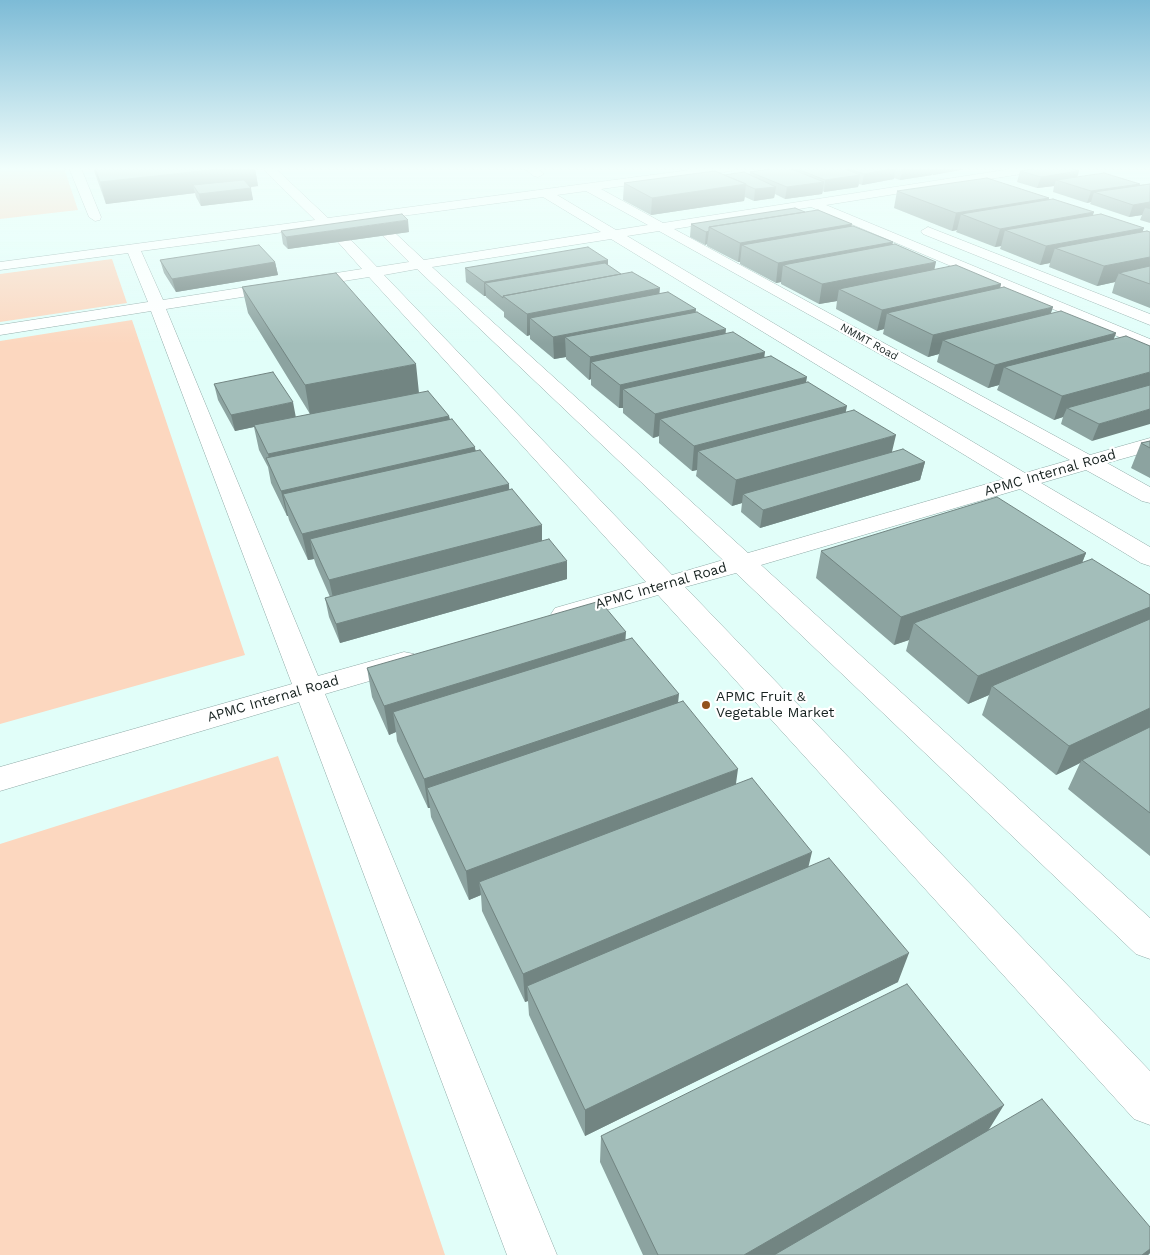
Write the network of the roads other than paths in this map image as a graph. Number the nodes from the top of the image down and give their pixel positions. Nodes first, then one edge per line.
1 (329, 227) edge
2 (337, 227) edge
3 (380, 227) edge
4 (602, 227) edge
5 (661, 227) joint
6 (867, 227) edge
7 (916, 227) edge
8 (332, 229) junction
9 (614, 235) junction
10 (132, 248) junction
11 (0, 257) edge
12 (422, 265) junction
13 (0, 266) edge
14 (372, 272) junction
15 (156, 306) junction
16 (1150, 320) edge
17 (0, 330) edge
18 (1150, 345) edge
19 (1150, 444) edge
20 (1088, 462) junction
21 (1022, 481) junction
22 (1150, 496) edge
23 (1150, 558) edge
24 (742, 563) junction
25 (665, 585) junction
26 (542, 621) edge
27 (429, 654) edge
28 (306, 690) junction
29 (0, 779) edge
30 (1150, 942) edge
31 (1150, 1103) edge
32 (532, 1255) edge

1 - 8 street
2 - 8 street
3 - 12 street
4 - 9 street
5 - 9 street
5 - 20 street, NMMT Road
6 - 18 street
7 - 16 street
8 - 10 street
8 - 11 street
8 - 14 street
9 - 12 street
9 - 21 street
10 - 13 street
10 - 15 street
12 - 14 street
12 - 24 street
14 - 15 street
14 - 25 street
15 - 17 street
15 - 28 street
19 - 20 street, APMC Internal Road
20 - 21 street, APMC Internal Road
20 - 22 street, NMMT Road
21 - 23 street
21 - 24 street, APMC Internal Road
24 - 25 street, APMC Internal Road
24 - 30 street
25 - 26 street, APMC Internal Road
25 - 31 street
27 - 28 street, APMC Internal Road
28 - 29 street, APMC Internal Road
28 - 32 street

